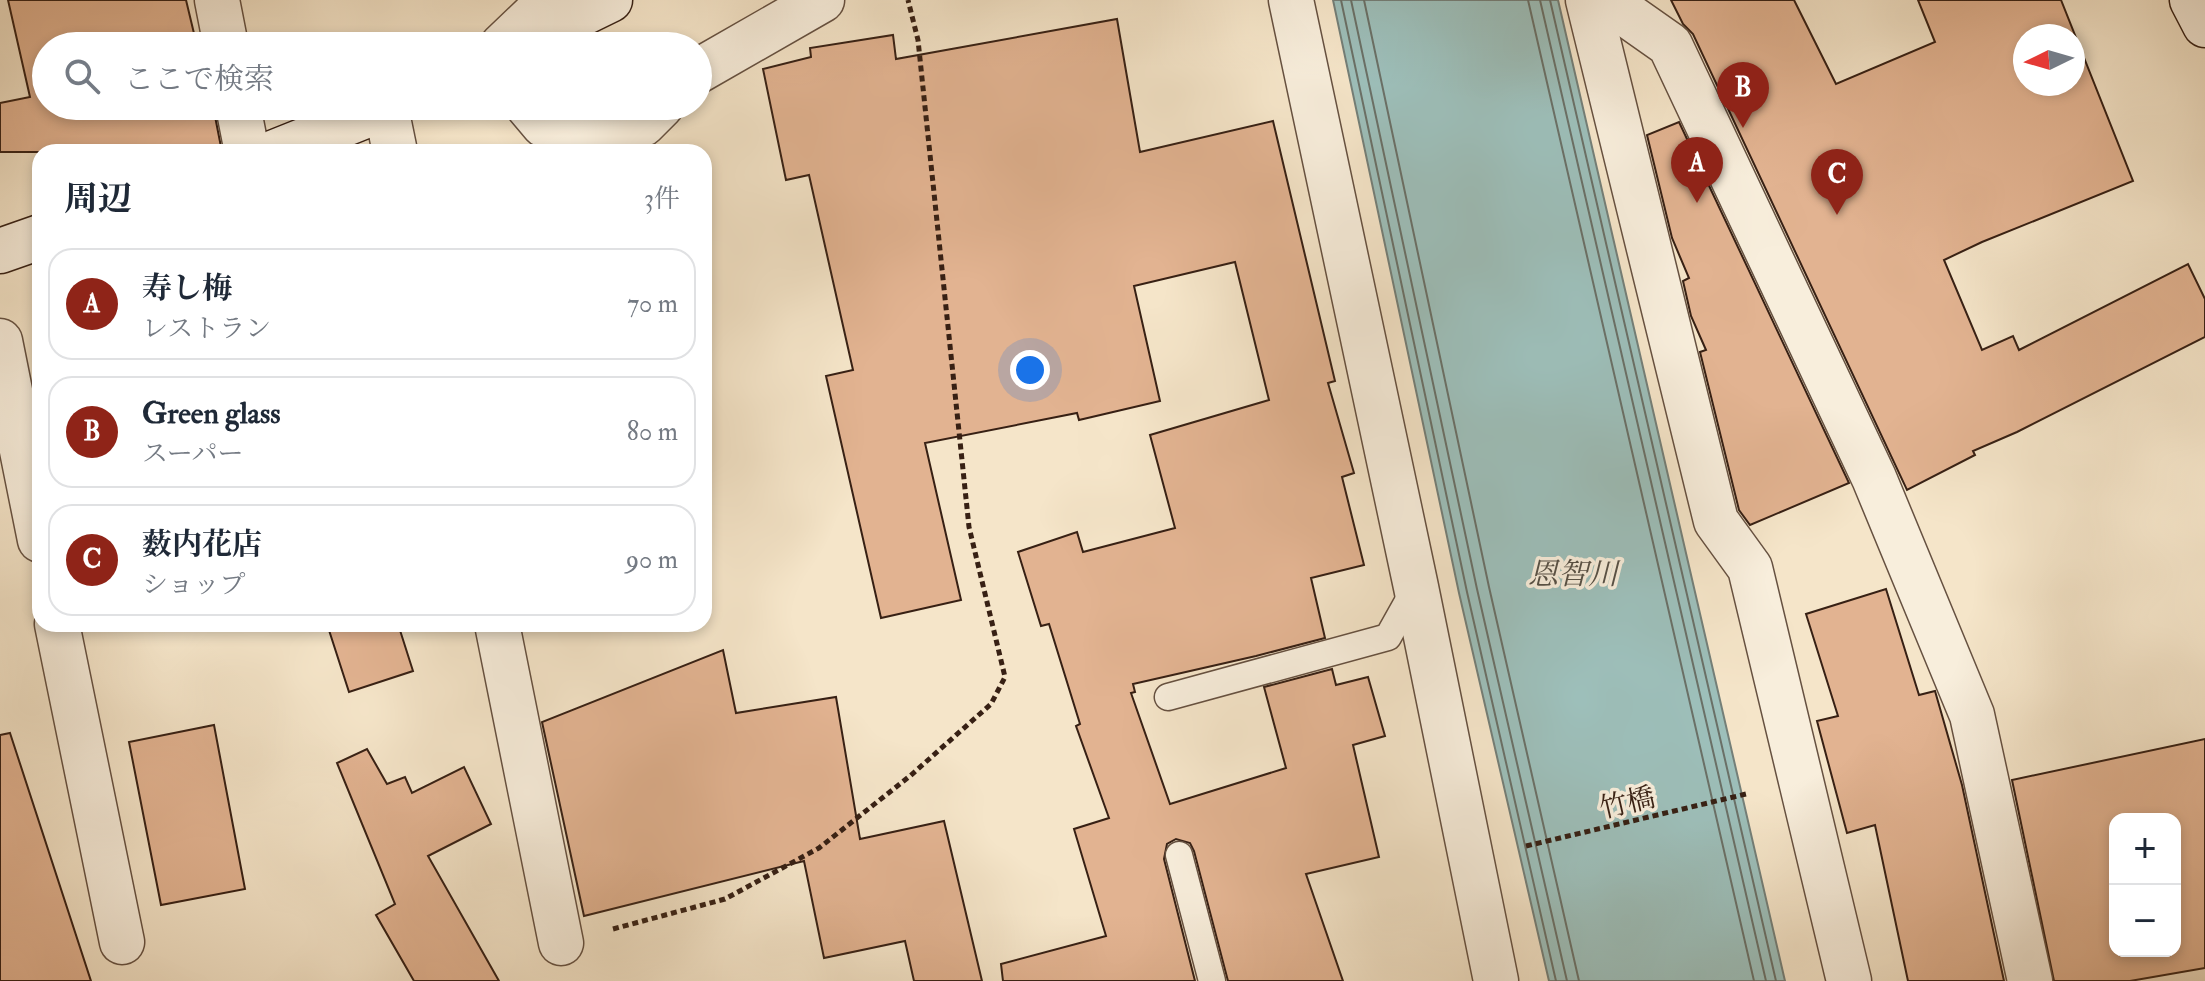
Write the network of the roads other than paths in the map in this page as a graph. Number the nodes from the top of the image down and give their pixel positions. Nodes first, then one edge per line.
1 (217, 0) edge
2 (550, 0) edge
3 (610, 0) edge
4 (822, 0) edge
5 (1291, 0) edge
6 (1588, 0) edge
7 (1606, 0) edge
8 (2192, 0) edge
9 (2205, 25) edge
10 (223, 32) edge
11 (517, 32) edge
12 (545, 32) edge
13 (712, 63) edge
14 (241, 120) edge
15 (355, 120) edge
16 (390, 120) edge
17 (540, 120) edge
18 (647, 120) edge
19 (245, 144) edge
20 (295, 144) edge
21 (394, 144) edge
22 (32, 240) edge
23 (0, 251) edge
24 (0, 341) edge
25 (32, 500) edge
26 (1416, 587) junction
27 (59, 632) edge
28 (499, 632) edge
29 (1168, 697) dead end
30 (1179, 855) dead end
31 (122, 942) dead end
32 (561, 943) road end
33 (1212, 981) edge
34 (1496, 981) edge
35 (1849, 981) edge
36 (2030, 981) edge

1 - 10 street
2 - 11 street
3 - 12 street
4 - 13 street
5 - 26 street
6 - 35 street
7 - 36 street
8 - 9 street
14 - 19 street
15 - 20 street
16 - 21 street
17 - 18 street
22 - 23 street
24 - 25 street
26 - 29 lane
26 - 34 street
27 - 31 street
28 - 32 street
30 - 33 lane

